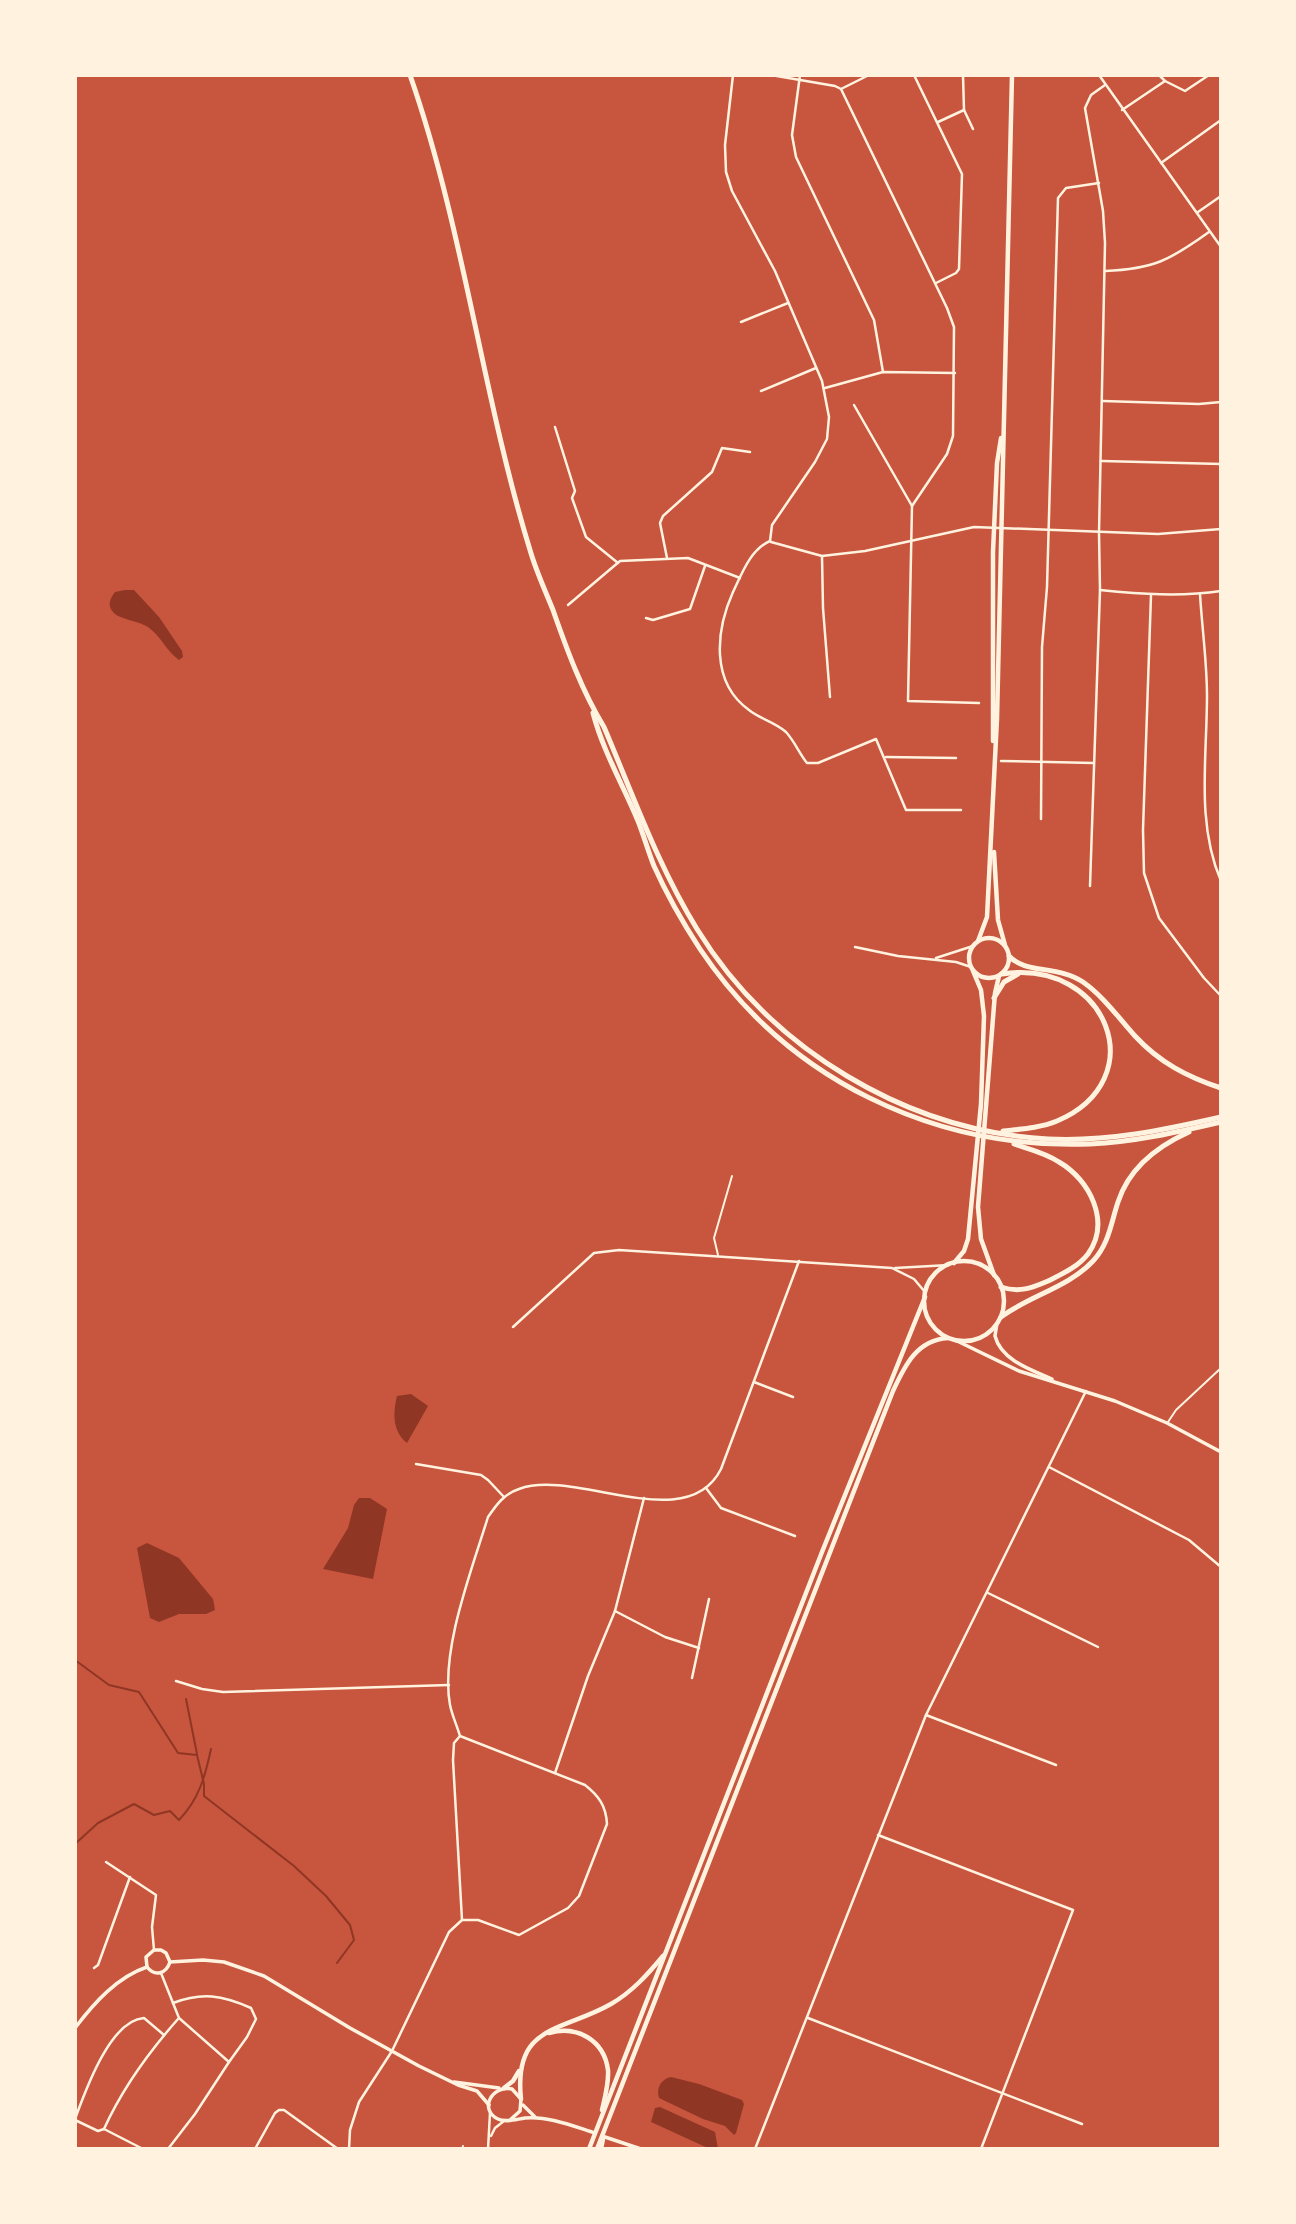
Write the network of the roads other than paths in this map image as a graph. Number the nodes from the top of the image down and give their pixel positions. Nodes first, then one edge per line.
1 (410, 75) edge
2 (733, 75) edge
3 (771, 75) edge
4 (869, 75) edge
5 (914, 75) edge
6 (963, 75) edge
7 (1012, 75) edge
8 (1099, 75) edge
9 (1159, 75) edge
10 (1209, 75) edge
11 (799, 77) edge
12 (1165, 81) junction
13 (1105, 85) junction
14 (841, 89) junction
15 (964, 110) junction
16 (1122, 110) junction
17 (1221, 120) edge
18 (938, 122) junction
19 (973, 130) dead end
20 (1160, 163) junction
21 (1098, 183) junction
22 (1221, 196) edge
23 (1197, 213) junction
24 (1209, 232) junction
25 (1221, 247) edge
26 (1105, 271) junction
27 (936, 283) junction
28 (788, 303) junction
29 (741, 322) dead end
30 (816, 368) junction
31 (883, 372) junction
32 (955, 373) junction
33 (825, 388) junction
34 (761, 391) dead end
35 (1102, 401) junction
36 (1221, 402) edge
37 (854, 405) dead end
38 (555, 427) dead end
39 (1003, 427) junction
40 (750, 452) dead end
41 (1101, 461) junction
42 (1221, 464) edge
43 (912, 506) junction
44 (994, 527) junction
45 (1002, 528) junction
46 (1221, 529) edge
47 (1048, 530) junction
48 (1099, 533) junction
49 (770, 541) junction
50 (910, 542) junction
51 (822, 556) junction
52 (667, 558) junction
53 (618, 563) junction
54 (705, 566) junction
55 (740, 578) junction
56 (1100, 590) junction
57 (1221, 591) edge
58 (1200, 594) junction
59 (1150, 595) junction
60 (568, 605) dead end
61 (646, 618) dead end
62 (830, 697) dead end
63 (979, 703) dead end
64 (592, 707) junction
65 (994, 752) junction
66 (885, 757) junction
67 (956, 758) dead end
68 (1001, 761) dead end
69 (1043, 761) junction
70 (1093, 763) junction
71 (961, 810) dead end
72 (1041, 819) dead end
73 (993, 837) junction
74 (1221, 881) edge
75 (1090, 886) dead end
76 (978, 942) junction
77 (1005, 945) junction
78 (973, 946) junction
79 (855, 947) dead end
80 (1009, 956) junction
81 (933, 959) junction
82 (972, 969) junction
83 (1022, 972) junction
84 (1000, 975) junction
85 (1221, 996) edge
86 (994, 998) junction
87 (1221, 1088) edge
88 (1221, 1119) edge
89 (1203, 1126) junction
90 (997, 1131) junction
91 (1001, 1140) junction
92 (732, 1176) dead end
93 (719, 1256) junction
94 (799, 1261) junction
95 (951, 1264) junction
96 (891, 1268) junction
97 (994, 1275) junction
98 (1002, 1287) junction
99 (925, 1295) junction
100 (999, 1320) junction
101 (513, 1326) dead end
102 (948, 1338) junction
103 (955, 1340) junction
104 (1221, 1368) edge
105 (754, 1382) junction
106 (1067, 1385) junction
107 (1086, 1391) junction
108 (793, 1397) dead end
109 (1167, 1423) junction
110 (1221, 1452) edge
111 (416, 1464) dead end
112 (1049, 1466) junction
113 (706, 1488) junction
114 (504, 1497) junction
115 (644, 1499) junction
116 (795, 1536) dead end
117 (1221, 1567) edge
118 (987, 1592) junction
119 (709, 1599) dead end
120 (615, 1611) junction
121 (1098, 1647) dead end
122 (699, 1648) junction
123 (692, 1678) dead end
124 (176, 1681) dead end
125 (449, 1685) junction
126 (926, 1715) junction
127 (460, 1736) junction
128 (1056, 1765) dead end
129 (555, 1773) junction
130 (878, 1835) junction
131 (106, 1862) dead end
132 (130, 1877) junction
133 (462, 1920) junction
134 (154, 1950) junction
135 (666, 1952) junction
136 (170, 1962) junction
137 (147, 1967) junction
138 (94, 1968) dead end
139 (161, 1973) junction
140 (173, 2003) junction
141 (807, 2017) junction
142 (179, 2018) junction
143 (75, 2028) edge
144 (544, 2034) junction
145 (164, 2035) junction
146 (392, 2051) junction
147 (229, 2062) junction
148 (520, 2071) junction
149 (453, 2082) junction
150 (503, 2088) junction
151 (1003, 2092) junction
152 (522, 2101) junction
153 (490, 2108) junction
154 (537, 2118) junction
155 (75, 2119) edge
156 (510, 2120) junction
157 (504, 2121) junction
158 (1082, 2124) dead end
159 (597, 2127) junction
160 (104, 2129) junction
161 (490, 2139) junction
162 (143, 2149) edge
163 (168, 2149) edge
164 (255, 2149) edge
165 (338, 2149) edge
166 (349, 2149) edge
167 (488, 2149) edge
168 (589, 2149) edge
169 (599, 2149) edge
170 (641, 2149) edge
171 (755, 2149) edge
172 (981, 2149) edge

1 - 64 highway
2 - 28 street
3 - 11 street
4 - 14 street
5 - 18 street
6 - 15 street
7 - 39 main road
8 - 13 street
9 - 12 street
10 - 12 street
11 - 14 street
11 - 31 street
12 - 16 street
13 - 16 street
13 - 21 street
14 - 27 street
15 - 18 street
15 - 19 street
16 - 20 street
17 - 20 street
18 - 27 street
20 - 23 street
21 - 26 street
21 - 47 street
22 - 23 street
23 - 24 street
24 - 25 street
24 - 26 street
26 - 35 street
27 - 32 street
28 - 29 street
28 - 30 street
30 - 33 street
30 - 34 street
31 - 32 street
31 - 33 street
32 - 43 street
33 - 49 street
35 - 36 street
35 - 41 street
37 - 43 street
38 - 53 street
39 - 44 main road
39 - 45 main road
40 - 52 street
41 - 42 street
41 - 48 street
43 - 50 street
44 - 45 street
44 - 50 street
44 - 65 main road
45 - 47 street
45 - 65 main road
46 - 48 street
47 - 48 street
47 - 69 street
48 - 56 street
49 - 51 street
49 - 55 street
50 - 51 street
50 - 63 street
51 - 62 street
52 - 53 street
52 - 54 street
53 - 60 street
54 - 55 street
54 - 61 street
55 - 66 street
56 - 59 street
56 - 70 street
57 - 58 street
58 - 59 street
58 - 74 street
59 - 85 street
64 - 90 highway
64 - 91 highway
65 - 73 main road
66 - 67 street
66 - 71 street
68 - 69 street
69 - 70 street
69 - 72 street
70 - 75 street
73 - 76 main road
73 - 77 main road
76 - 77 main road
76 - 78 main road
77 - 80 main road
78 - 81 street
78 - 82 main road
79 - 81 street
80 - 84 main road
80 - 87 highway
81 - 82 street
82 - 84 main road
82 - 95 main road
83 - 84 highway
83 - 86 highway
83 - 90 highway
84 - 86 main road
86 - 97 main road
88 - 89 highway
88 - 90 highway
89 - 91 highway
89 - 100 highway
91 - 98 highway
92 - 93 lane
93 - 94 street
93 - 101 street
94 - 96 street
94 - 105 street
95 - 96 street
95 - 97 main road
95 - 99 main road
96 - 99 street
97 - 98 main road
98 - 100 main road
99 - 102 main road
99 - 135 main road
100 - 103 main road
100 - 106 street
102 - 103 main road
102 - 169 main road
103 - 106 street
104 - 109 lane
105 - 108 street
105 - 113 street
106 - 107 street
107 - 109 street
107 - 112 street
109 - 110 street
111 - 114 street
112 - 117 street
112 - 118 street
113 - 115 street
113 - 116 street
114 - 115 street
114 - 125 street
115 - 120 street
118 - 121 street
118 - 126 street
119 - 122 street
120 - 122 street
120 - 129 street
122 - 123 street
124 - 125 street
125 - 127 street
126 - 128 street
126 - 130 street
127 - 129 street
127 - 133 street
129 - 133 street
130 - 141 street
130 - 151 street
131 - 132 street
132 - 134 street
132 - 138 street
133 - 146 street
134 - 136 street
134 - 137 street
135 - 144 main road
135 - 159 main road
136 - 139 street
136 - 146 street
137 - 139 street
137 - 143 street
139 - 140 street
140 - 142 street
140 - 147 street
141 - 151 street
141 - 171 street
142 - 145 street
142 - 147 street
144 - 148 main road
144 - 159 main road
145 - 155 street
145 - 160 street
146 - 149 street
146 - 166 street
147 - 163 street
148 - 150 main road
148 - 152 main road
149 - 150 street
149 - 153 street
150 - 152 street
150 - 153 street
151 - 158 street
151 - 172 street
152 - 154 street
152 - 156 street
153 - 157 street
153 - 161 street
154 - 156 street
154 - 170 street
155 - 160 street
156 - 157 street
157 - 161 street
159 - 168 main road
160 - 162 street
161 - 167 street
164 - 165 street

